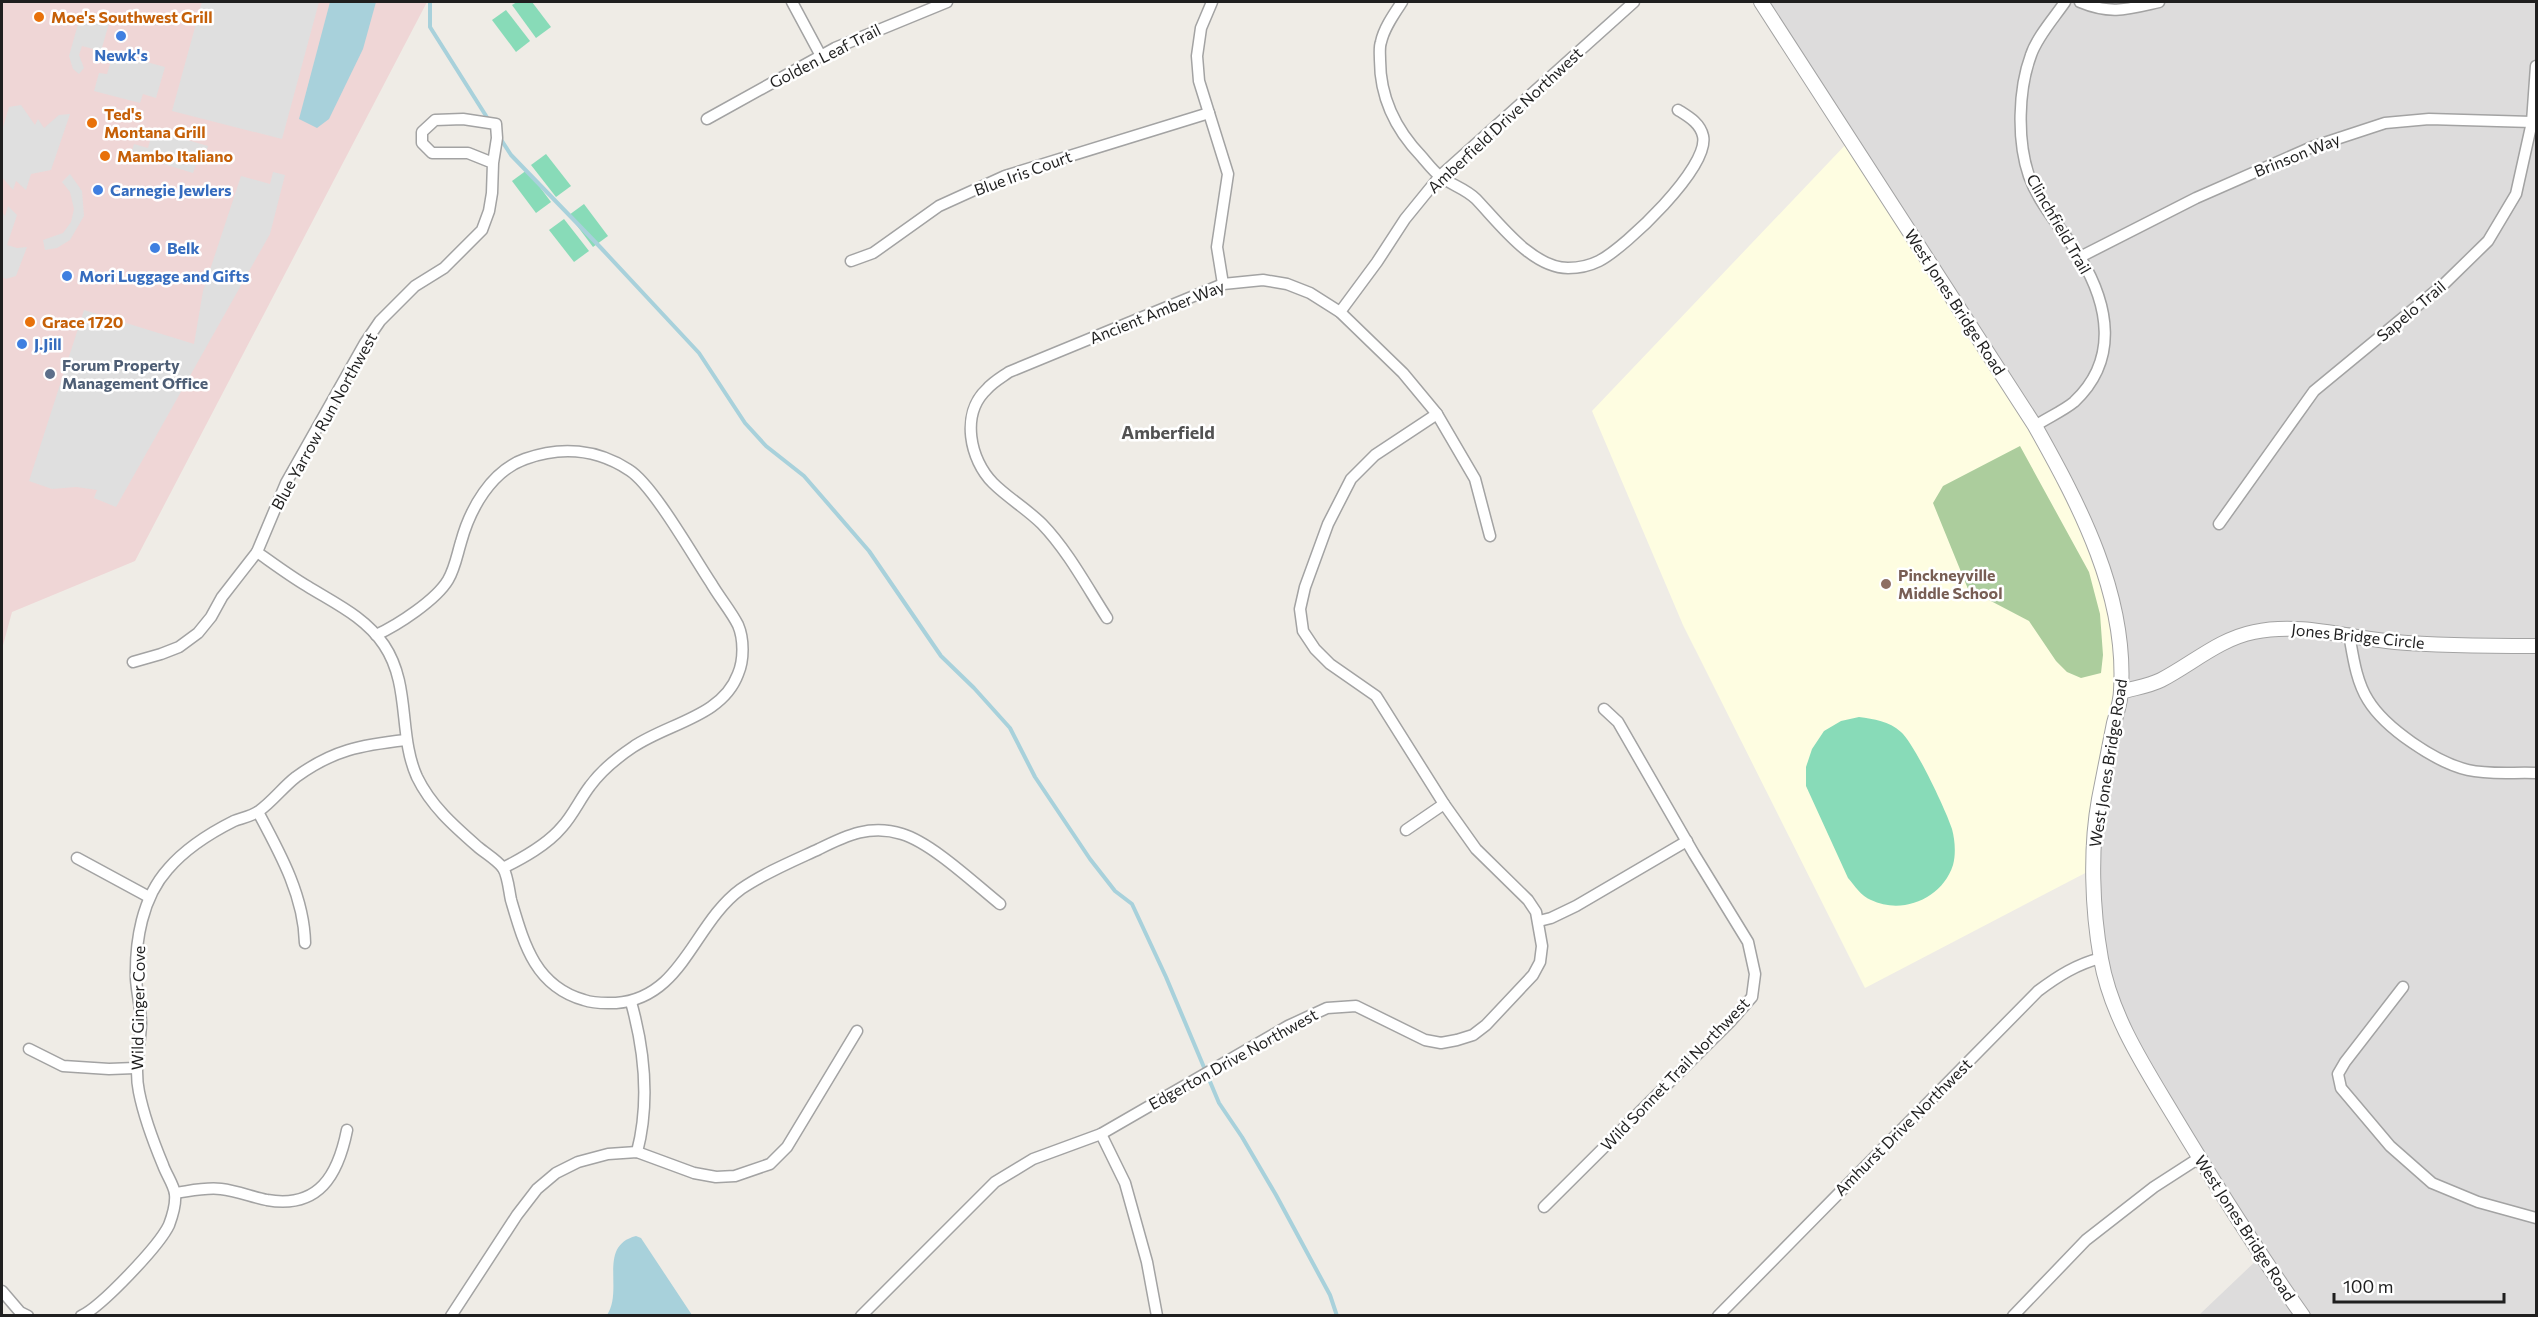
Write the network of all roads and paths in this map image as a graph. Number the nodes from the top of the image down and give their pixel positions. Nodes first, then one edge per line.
1 (792, 2) edge
2 (947, 2) edge
3 (1212, 2) edge
4 (1402, 2) edge
5 (1634, 2) edge
6 (1761, 2) edge
7 (2065, 2) edge
8 (2080, 2) edge
9 (2159, 2) edge
10 (821, 56) junction
11 (2536, 66) edge
12 (1678, 110) dead end
13 (1209, 113) junction
14 (707, 119) dead end
15 (2532, 122) junction
16 (493, 163) junction
17 (1440, 176) junction
18 (2080, 257) junction
19 (851, 261) dead end
20 (1223, 284) junction
21 (1340, 312) junction
22 (1437, 414) junction
23 (2035, 426) junction
24 (2219, 524) dead end
25 (1490, 536) dead end
26 (257, 552) junction
27 (1107, 618) dead end
28 (376, 634) junction
29 (2349, 634) junction
30 (2536, 646) edge
31 (133, 662) dead end
32 (2121, 692) junction
33 (1604, 709) dead end
34 (406, 740) junction
35 (2536, 773) edge
36 (1444, 804) junction
37 (258, 812) junction
38 (1406, 830) dead end
39 (1687, 841) junction
40 (77, 858) dead end
41 (503, 868) junction
42 (149, 897) junction
43 (1000, 904) dead end
44 (1539, 921) junction
45 (306, 943) dead end
46 (2101, 958) junction
47 (2403, 987) dead end
48 (631, 1002) junction
49 (857, 1031) dead end
50 (29, 1049) dead end
51 (135, 1068) junction
52 (347, 1130) dead end
53 (1101, 1134) junction
54 (637, 1152) junction
55 (2199, 1158) junction
56 (175, 1193) junction
57 (1544, 1207) dead end
58 (2536, 1218) edge
59 (2, 1291) edge
60 (28, 1316) edge
61 (81, 1316) edge
62 (451, 1316) edge
63 (861, 1316) edge
64 (1157, 1316) edge
65 (1718, 1316) edge
66 (2013, 1316) edge
67 (2303, 1316) edge

1 - 10 street
2 - 10 street, Golden Leaf Trail
3 - 13 street
4 - 17 street
5 - 17 street, Amberfield Drive Northwest
6 - 23 street, West Jones Bridge Road
7 - 18 street, Clinchfield Trail
8 - 9 street
10 - 14 street, Golden Leaf Trail
11 - 15 street, Sapelo Trail
12 - 17 street
13 - 19 street, Blue Iris Court
13 - 20 street
15 - 18 street, Brinson Way
15 - 24 street, Sapelo Trail
16 - 16 street, Blue Yarrow Run Northwest
16 - 26 street, Blue Yarrow Run Northwest
17 - 21 street, Amberfield Drive Northwest
18 - 23 street, Clinchfield Trail
20 - 21 street, Ancient Amber Way
20 - 27 street, Ancient Amber Way
21 - 22 street, Ancient Amber Way
22 - 25 street, Ancient Amber Way
22 - 36 street, Edgerton Drive Northwest
23 - 32 street, West Jones Bridge Road
26 - 28 street
26 - 31 street, Blue Yarrow Run Northwest
28 - 34 street
28 - 41 street
29 - 30 street, Jones Bridge Circle
29 - 32 street, Jones Bridge Circle
29 - 35 street
32 - 46 street, West Jones Bridge Road
33 - 39 street, Wild Sonnet Trail Northwest
34 - 37 street, Wild Ginger Cove
34 - 41 street
36 - 38 street
36 - 44 street, Edgerton Drive Northwest
37 - 42 street, Wild Ginger Cove
37 - 45 street
39 - 44 street
39 - 57 street, Wild Sonnet Trail Northwest
40 - 42 street
41 - 48 street
42 - 51 street, Wild Ginger Cove
43 - 48 street
44 - 53 street, Edgerton Drive Northwest
46 - 55 street, West Jones Bridge Road
46 - 65 street, Amhurst Drive Northwest
47 - 58 street
48 - 54 street
49 - 54 street
50 - 51 street
51 - 56 street, Wild Ginger Cove
52 - 56 street
53 - 63 street, Edgerton Drive Northwest
53 - 64 street
54 - 62 street
55 - 66 street
55 - 67 street, West Jones Bridge Road
56 - 61 street
59 - 60 street

